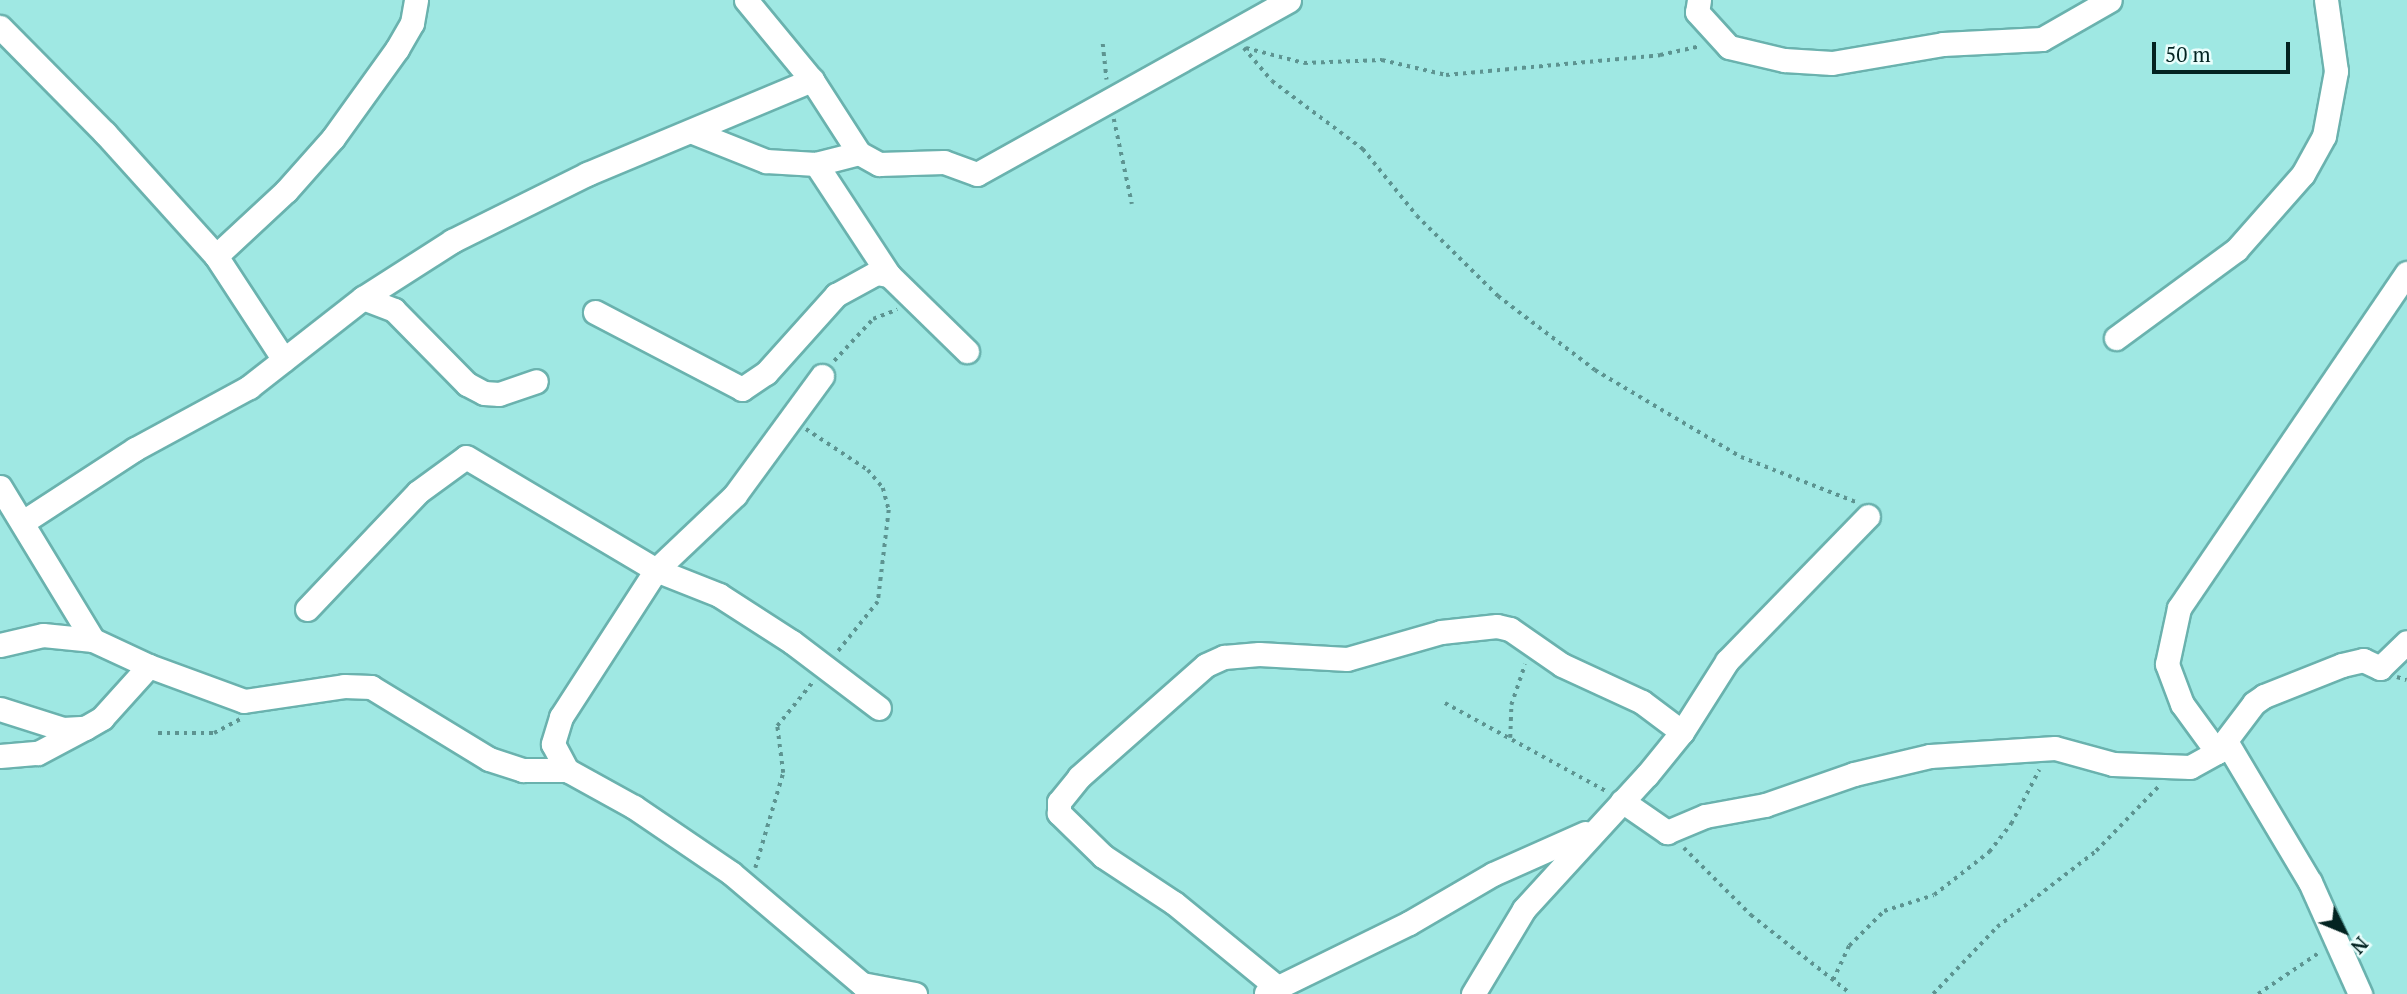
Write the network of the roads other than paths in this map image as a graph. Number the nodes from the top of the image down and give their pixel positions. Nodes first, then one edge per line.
1 (416, 0) edge
2 (746, 0) edge
3 (1289, 0) edge
4 (1699, 0) edge
5 (2110, 0) edge
6 (2326, 0) edge
7 (0, 27) edge
8 (813, 80) junction
9 (693, 132) junction
10 (859, 153) junction
11 (816, 164) junction
12 (216, 256) junction
13 (2407, 272) edge
14 (889, 275) junction
15 (363, 298) junction
16 (595, 312) dead end
17 (2116, 338) dead end
18 (967, 351) dead end
19 (284, 360) junction
20 (822, 376) road end
21 (536, 381) dead end
22 (0, 487) edge
23 (1868, 516) road end
24 (23, 522) junction
25 (656, 569) junction
26 (307, 609) dead end
27 (93, 639) junction
28 (2407, 642) edge
29 (0, 645) edge
30 (149, 666) junction
31 (878, 708) dead end
32 (0, 709) edge
33 (85, 728) junction
34 (1682, 732) junction
35 (2222, 747) junction
36 (0, 756) edge
37 (567, 771) junction
38 (1622, 801) junction
39 (1595, 829) junction
40 (1271, 991) edge
41 (906, 993) edge
42 (1473, 994) edge
43 (2360, 994) edge

1 - 12 street
2 - 8 street
3 - 10 street
4 - 5 street
6 - 17 street
7 - 12 street
8 - 9 street
8 - 10 street
9 - 11 street
9 - 15 street
10 - 11 street
11 - 14 street
12 - 19 street
13 - 35 street
14 - 16 street
14 - 18 street
15 - 19 street
15 - 21 street
19 - 24 street
20 - 25 street
22 - 24 street
23 - 34 street
24 - 27 street
25 - 26 street
25 - 31 street
25 - 37 street
27 - 29 street
27 - 30 street
28 - 35 street
30 - 33 street
30 - 37 street
32 - 33 street
33 - 36 street
34 - 38 street
34 - 40 street
35 - 38 street
35 - 43 street
37 - 41 street
38 - 39 street
39 - 40 street
39 - 42 street

